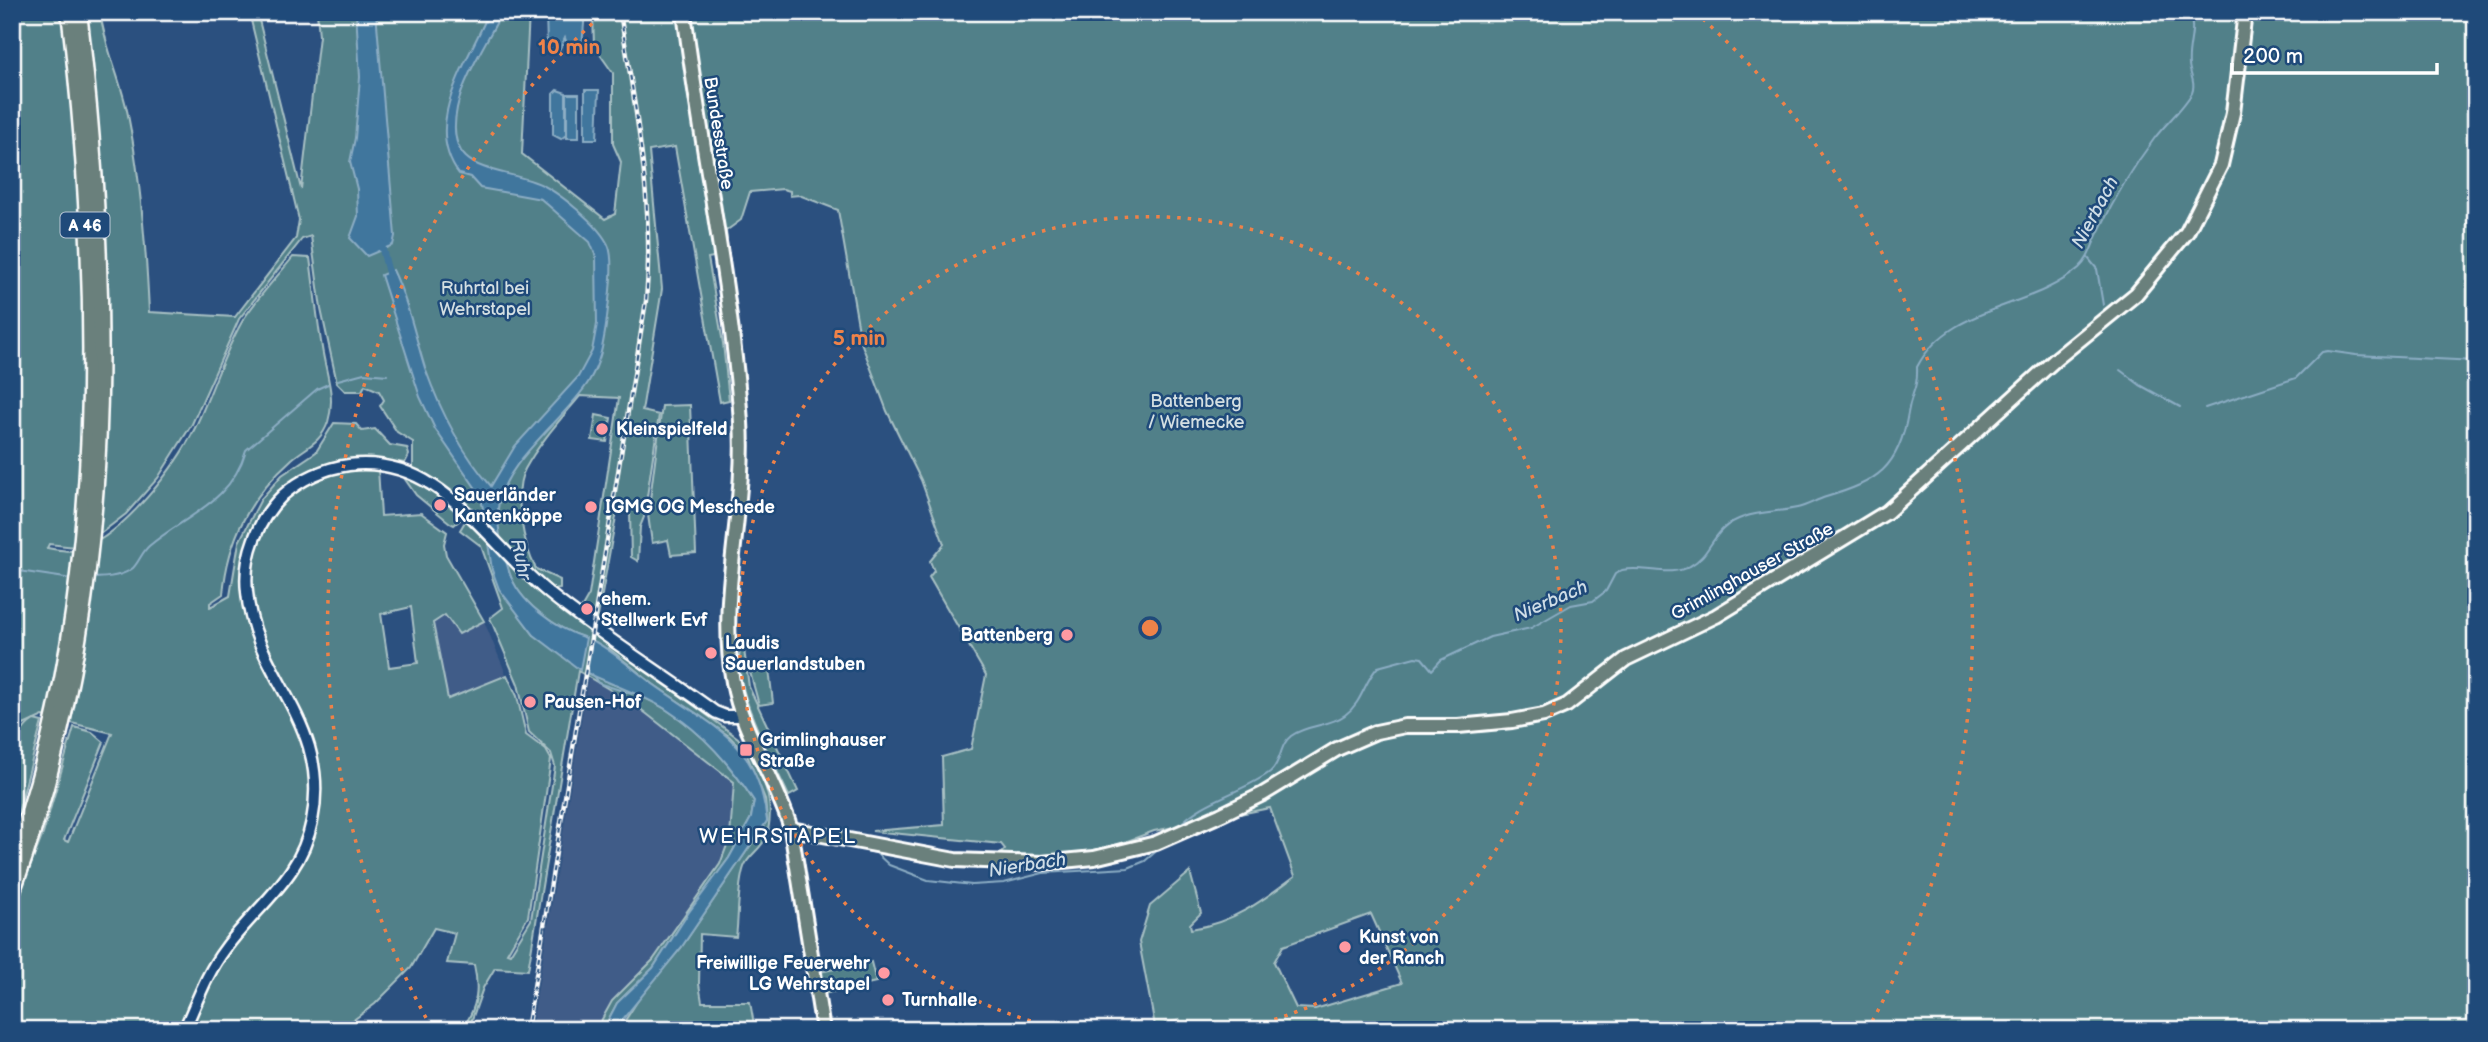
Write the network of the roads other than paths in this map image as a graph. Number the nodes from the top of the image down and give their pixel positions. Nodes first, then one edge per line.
1 (69, 12) edge
2 (79, 12) edge
3 (684, 12) edge
4 (2245, 12) edge
5 (742, 716) junction
6 (51, 751) junction
7 (791, 829) junction
8 (12, 861) edge
9 (12, 893) edge
10 (184, 1030) edge
11 (823, 1030) edge

1 - 6 highway, A 46
2 - 6 highway, A 46
3 - 5 main road, Bundesstraße
4 - 7 main road, Grimlinghauser Straße
5 - 7 main road, Bundesstraße
5 - 10 street
6 - 8 highway, A 46
6 - 9 highway, A 46
7 - 11 main road, Bundesstraße

